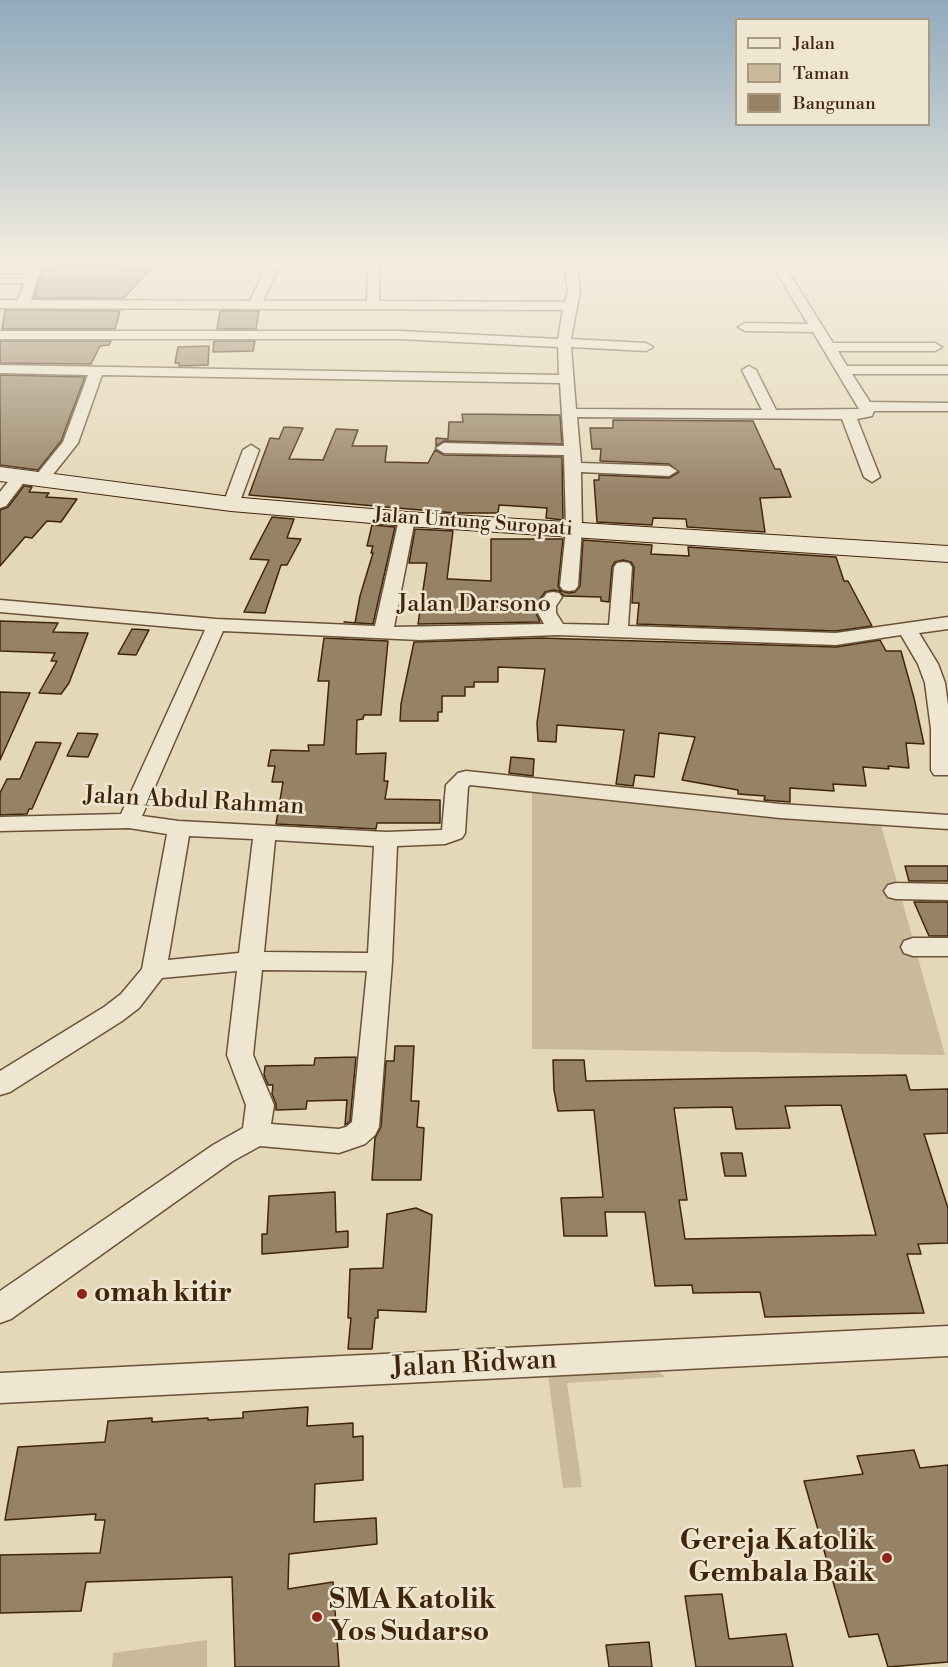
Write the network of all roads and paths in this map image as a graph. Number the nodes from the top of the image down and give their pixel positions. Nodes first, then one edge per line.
1 (564, 342) edge
2 (580, 343) edge
3 (826, 343) edge
4 (646, 346) dead end
5 (828, 347) junction
6 (935, 347) dead end
7 (0, 369) edge
8 (97, 370) junction
9 (749, 370) dead end
10 (843, 370) junction
11 (948, 370) edge
12 (568, 379) junction
13 (865, 406) junction
14 (948, 407) edge
15 (571, 413) junction
16 (771, 414) junction
17 (848, 416) junction
18 (444, 448) dead end
19 (251, 450) dead end
20 (573, 451) junction
21 (573, 467) junction
22 (669, 471) dead end
23 (20, 477) edge
24 (872, 477) dead end
25 (0, 503) edge
26 (231, 504) junction
27 (407, 519) junction
28 (574, 529) junction
29 (948, 554) edge
30 (623, 567) dead end
31 (569, 586) dead end
32 (553, 597) dead end
33 (0, 606) edge
34 (948, 623) edge
35 (216, 625) junction
36 (907, 629) junction
37 (384, 630) junction
38 (557, 630) junction
39 (618, 630) junction
40 (942, 770) dead end
41 (129, 821) junction
42 (948, 822) edge
43 (0, 824) edge
44 (179, 828) junction
45 (265, 832) junction
46 (386, 839) junction
47 (896, 891) dead end
48 (948, 892) edge
49 (914, 947) dead end
50 (948, 947) edge
51 (251, 961) junction
52 (380, 962) junction
53 (154, 970) junction
54 (0, 1084) edge
55 (256, 1134) junction
56 (0, 1310) edge
57 (948, 1341) edge
58 (0, 1388) edge

1 - 12 street
2 - 4 street
3 - 5 street
5 - 6 street
5 - 10 street
7 - 8 street
8 - 12 street
8 - 23 street
9 - 16 street
10 - 11 street
10 - 13 street
12 - 15 street
13 - 14 street
13 - 17 street
15 - 16 street
15 - 20 street
16 - 17 street
17 - 24 street
18 - 20 street
19 - 26 street
20 - 21 street
21 - 22 street
21 - 28 street
23 - 25 street
23 - 26 main road, Jalan Untung Suropati
26 - 27 main road, Jalan Untung Suropati
27 - 28 main road, Jalan Untung Suropati
27 - 37 street
28 - 29 main road, Jalan Untung Suropati
28 - 31 street
30 - 39 street
32 - 38 street
33 - 35 street, Jalan Darsono
34 - 36 street, Jalan Darsono
35 - 37 street, Jalan Darsono
35 - 41 street
36 - 39 street, Jalan Darsono
36 - 40 street
37 - 38 street, Jalan Darsono
38 - 39 street, Jalan Darsono
41 - 43 street, Jalan Abdul Rahman
41 - 44 street, Jalan Abdul Rahman
42 - 46 street, Jalan Abdul Rahman
44 - 45 street, Jalan Abdul Rahman
44 - 53 street
45 - 46 street, Jalan Abdul Rahman
45 - 51 street
46 - 52 street
47 - 48 street
49 - 50 street
51 - 52 street
51 - 53 street
51 - 55 street
52 - 55 street
53 - 54 street
55 - 56 street
57 - 58 street, Jalan Ridwan

